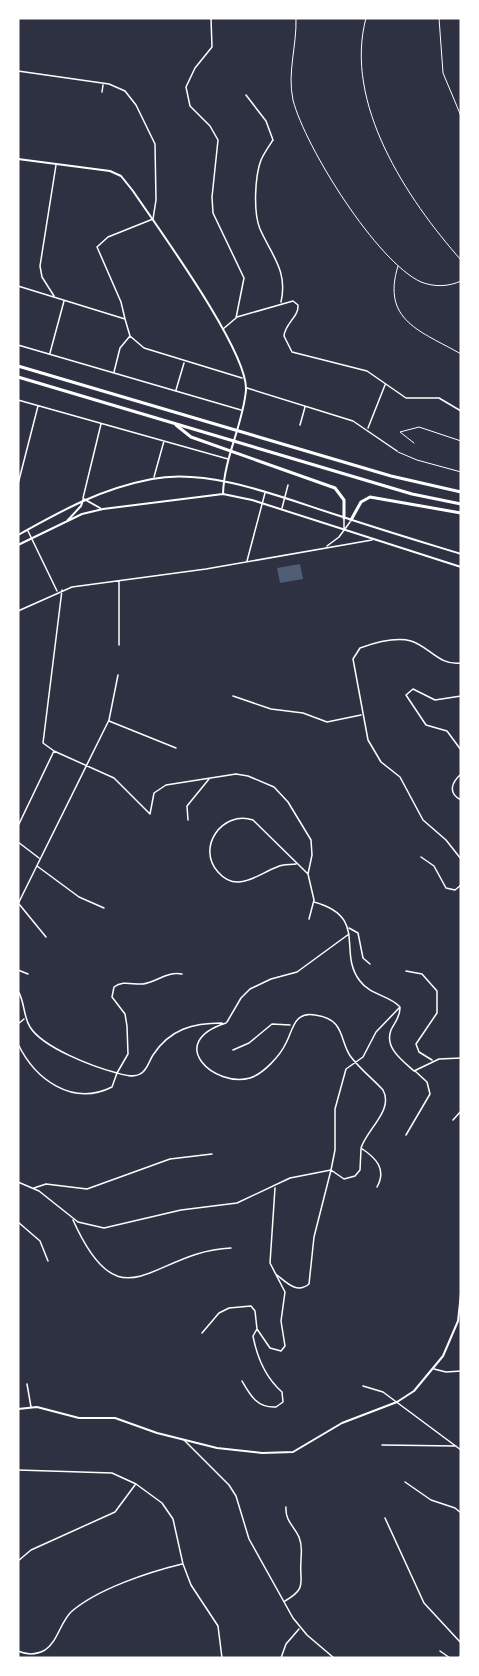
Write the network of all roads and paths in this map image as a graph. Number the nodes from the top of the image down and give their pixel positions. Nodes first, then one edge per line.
1 (212, 18) edge
2 (296, 18) edge
3 (366, 18) edge
4 (439, 18) edge
5 (18, 71) edge
6 (35, 74) junction
7 (35, 79) dead end
8 (103, 84) junction
9 (102, 92) dead end
10 (246, 95) dead end
11 (461, 116) edge
12 (18, 159) edge
13 (56, 164) junction
14 (153, 219) junction
15 (461, 260) edge
16 (398, 264) junction
17 (461, 281) edge
18 (18, 286) edge
19 (54, 296) junction
20 (64, 300) junction
21 (281, 303) junction
22 (236, 318) junction
23 (126, 319) junction
24 (222, 329) junction
25 (130, 336) junction
26 (18, 345) edge
27 (50, 353) junction
28 (461, 354) edge
29 (184, 361) junction
30 (18, 366) edge
31 (114, 372) junction
32 (18, 377) edge
33 (244, 378) junction
34 (386, 384) junction
35 (246, 388) junction
36 (176, 391) junction
37 (18, 400) edge
38 (38, 405) junction
39 (306, 406) junction
40 (241, 410) junction
41 (461, 411) edge
42 (101, 423) junction
43 (175, 424) junction
44 (300, 425) dead end
45 (368, 429) junction
46 (164, 441) junction
47 (461, 441) edge
48 (414, 443) dead end
49 (397, 451) joint
50 (228, 458) junction
51 (461, 472) edge
52 (154, 478) junction
53 (223, 482) junction
54 (18, 484) edge
55 (288, 485) dead end
56 (461, 492) edge
57 (266, 493) junction
58 (223, 494) junction
59 (284, 498) junction
60 (83, 499) junction
61 (262, 503) junction
62 (461, 504) edge
63 (103, 508) junction
64 (281, 509) junction
65 (461, 513) edge
66 (344, 518) junction
67 (351, 520) junction
68 (67, 521) junction
69 (345, 529) junction
70 (27, 530) junction
71 (18, 535) edge
72 (31, 538) junction
73 (376, 539) junction
74 (18, 545) edge
75 (323, 548) junction
76 (461, 554) edge
77 (247, 562) junction
78 (461, 567) edge
79 (119, 581) junction
80 (62, 590) junction
81 (57, 592) junction
82 (18, 611) edge
83 (119, 645) dead end
84 (461, 663) edge
85 (118, 675) dead end
86 (233, 696) dead end
87 (461, 696) edge
88 (362, 715) junction
89 (109, 720) junction
90 (176, 748) dead end
91 (461, 750) edge
92 (54, 751) junction
93 (86, 765) junction
94 (461, 774) edge
95 (209, 779) junction
96 (461, 800) edge
97 (188, 820) dead end
98 (18, 826) edge
99 (18, 842) edge
100 (421, 857) dead end
101 (40, 859) junction
102 (461, 859) edge
103 (296, 864) junction
104 (37, 866) junction
105 (308, 874) junction
106 (461, 885) edge
107 (313, 902) junction
108 (18, 904) edge
109 (104, 908) dead end
110 (309, 919) dead end
111 (348, 928) junction
112 (348, 934) junction
113 (46, 937) dead end
114 (370, 964) dead end
115 (18, 970) edge
116 (406, 971) dead end
117 (28, 974) dead end
118 (182, 974) dead end
119 (18, 991) edge
120 (400, 1007) junction
121 (26, 1018) junction
122 (226, 1023) junction
123 (18, 1024) edge
124 (292, 1026) junction
125 (18, 1044) edge
126 (233, 1050) dead end
127 (461, 1058) edge
128 (432, 1061) junction
129 (356, 1062) junction
130 (414, 1071) junction
131 (117, 1073) junction
132 (461, 1111) edge
133 (453, 1120) dead end
134 (406, 1135) dead end
135 (361, 1148) junction
136 (212, 1154) dead end
137 (331, 1170) junction
138 (18, 1182) edge
139 (275, 1187) junction
140 (377, 1187) dead end
141 (34, 1188) junction
142 (72, 1218) junction
143 (18, 1222) edge
144 (231, 1248) dead end
145 (48, 1261) dead end
146 (275, 1274) junction
147 (461, 1293) edge
148 (257, 1329) junction
149 (202, 1333) dead end
150 (434, 1369) junction
151 (461, 1371) edge
152 (242, 1381) dead end
153 (27, 1384) dead end
154 (363, 1386) dead end
155 (398, 1402) junction
156 (31, 1407) junction
157 (18, 1409) edge
158 (183, 1440) junction
159 (382, 1445) dead end
160 (458, 1446) junction
161 (461, 1450) edge
162 (18, 1470) edge
163 (405, 1482) dead end
164 (136, 1484) junction
165 (286, 1507) dead end
166 (461, 1513) edge
167 (386, 1518) dead end
168 (18, 1561) edge
169 (183, 1564) junction
170 (284, 1601) junction
171 (301, 1628) junction
172 (461, 1643) edge
173 (18, 1651) edge
174 (440, 1651) dead end
175 (222, 1658) edge
176 (281, 1658) edge
177 (334, 1658) edge
178 (450, 1658) edge

1 - 22 street
2 - 16 lane
3 - 15 lane
4 - 11 lane
5 - 6 street
6 - 7 street
6 - 8 street
8 - 9 street
8 - 14 street
10 - 21 street
12 - 13 main road
13 - 14 main road
13 - 19 street
14 - 23 street
14 - 24 main road
16 - 17 lane
16 - 28 lane
18 - 19 street
19 - 20 street
20 - 23 street
20 - 27 street
21 - 22 street
21 - 34 street
22 - 24 street
23 - 25 street
24 - 33 main road
25 - 29 street
25 - 31 street
26 - 27 street
27 - 31 street
29 - 33 street
29 - 36 street
30 - 56 highway
31 - 36 street
32 - 43 highway
33 - 35 main road
34 - 41 street
34 - 45 street
35 - 39 street
35 - 40 main road
36 - 40 street
37 - 38 street
38 - 42 street
38 - 54 street
39 - 44 street
39 - 45 street
40 - 50 main road
42 - 46 street
42 - 60 street
43 - 62 highway
43 - 66 highway
45 - 49 street
46 - 50 street
46 - 52 street
47 - 48 lane
49 - 51 lane
50 - 53 main road
52 - 53 main road
52 - 60 main road
53 - 57 main road
53 - 58 main road
55 - 59 street
57 - 59 main road
57 - 61 street
58 - 61 main road
58 - 63 main road
59 - 64 street
59 - 66 main road
60 - 63 main road
60 - 68 main road
60 - 70 main road
61 - 64 main road
61 - 77 street
63 - 68 main road
64 - 69 main road
65 - 67 highway
66 - 67 main road
66 - 69 street
67 - 69 street
67 - 76 main road
68 - 72 main road
69 - 73 main road
69 - 75 street
70 - 71 main road
70 - 72 street
72 - 74 main road
72 - 81 street
73 - 75 street
73 - 78 main road
75 - 77 street
77 - 79 street
79 - 80 street
79 - 83 street
80 - 81 street
80 - 92 street
81 - 82 street
84 - 88 street
85 - 89 street
86 - 88 street
87 - 91 street
88 - 102 street
89 - 90 street
89 - 93 street
92 - 93 street
92 - 98 street
93 - 95 street
93 - 101 street
94 - 96 street
95 - 97 street
95 - 105 street
99 - 101 street
100 - 106 street
101 - 104 street
103 - 103 street
103 - 105 street
104 - 108 street
104 - 109 street
105 - 107 street
107 - 110 street
107 - 111 street
108 - 113 street
111 - 112 street
111 - 114 street
112 - 120 street
112 - 122 street
115 - 117 street
116 - 128 street
118 - 131 street
119 - 121 street
120 - 129 street
120 - 130 street
121 - 123 street
121 - 131 street
122 - 124 street
122 - 131 street
124 - 126 street
124 - 129 street
125 - 131 street
127 - 128 street
128 - 130 street
129 - 135 street
129 - 137 street
130 - 134 street
132 - 133 street
135 - 137 street
135 - 140 street
136 - 141 street
137 - 139 street
137 - 146 street
138 - 141 street
139 - 142 street
139 - 146 street
141 - 142 street
142 - 144 street
143 - 145 street
146 - 148 street
147 - 150 main road
148 - 149 street
148 - 152 street
150 - 151 street
150 - 155 main road
153 - 156 street
154 - 155 street
155 - 158 main road
155 - 160 street
156 - 157 main road
156 - 158 main road
158 - 170 street
159 - 160 street
160 - 161 street
162 - 164 street
163 - 166 street
164 - 168 street
164 - 169 street
165 - 170 street
167 - 172 street
169 - 173 street
169 - 175 street
170 - 171 street
171 - 176 street
171 - 177 street
174 - 178 street

